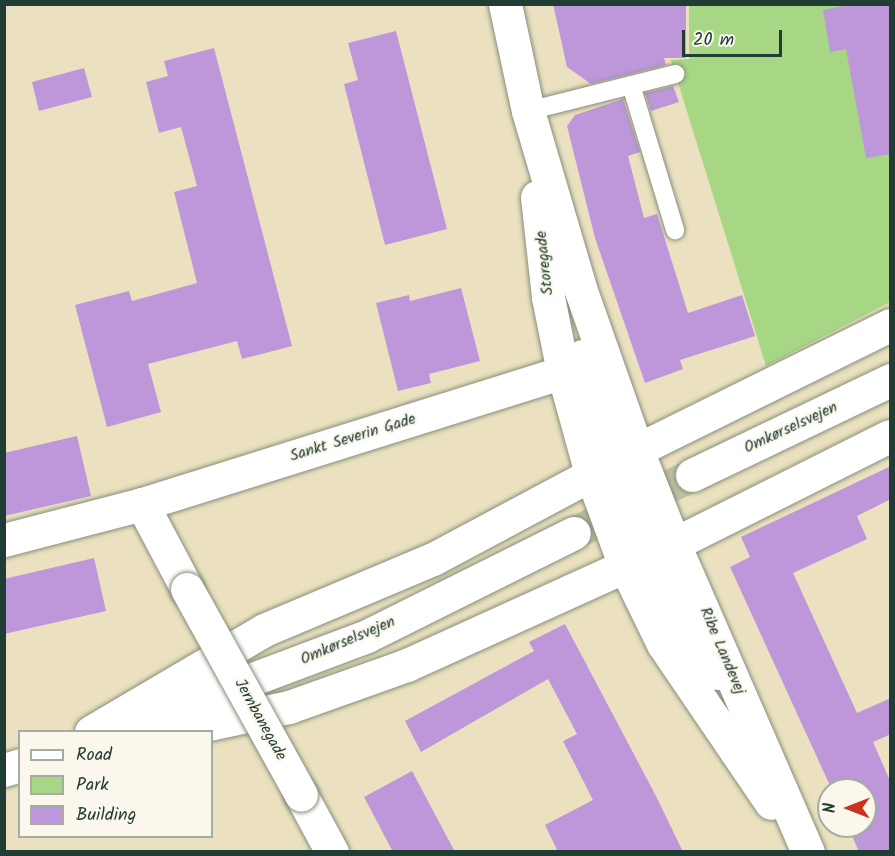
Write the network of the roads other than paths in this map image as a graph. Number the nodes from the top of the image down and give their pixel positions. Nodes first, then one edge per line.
1 (505, 4) edge
2 (514, 49) junction
3 (675, 74) dead end
4 (631, 85) junction
5 (528, 111) junction
6 (541, 223) junction
7 (675, 230) dead end
8 (891, 325) edge
9 (563, 372) junction
10 (891, 380) edge
11 (891, 436) edge
12 (614, 463) junction
13 (692, 475) tunnel mouth
14 (142, 504) junction
15 (574, 533) tunnel mouth
16 (4, 540) edge
17 (650, 554) junction
18 (94, 730) edge
19 (119, 730) edge
20 (180, 730) edge
21 (332, 852) edge
22 (806, 852) edge

1 - 2 main road, Storegade
2 - 5 main road, Storegade
2 - 6 main road, Storegade
3 - 4 lane
4 - 5 lane
4 - 7 lane
5 - 12 main road, Storegade
6 - 9 main road, Storegade
6 - 12 main road
8 - 12 main road
9 - 12 main road, Storegade
9 - 14 main road, Sankt Severin Gade
10 - 13 main road, Omkørselsvejen
11 - 17 main road
12 - 17 main road, Ribe Landevej
12 - 17 main road
12 - 18 main road
14 - 16 main road, Sankt Severin Gade
14 - 21 main road, Jernbanegade, bridge
15 - 19 main road, Omkørselsvejen
17 - 20 main road
17 - 22 main road, Ribe Landevej
17 - 22 main road, Ribe Landevej

